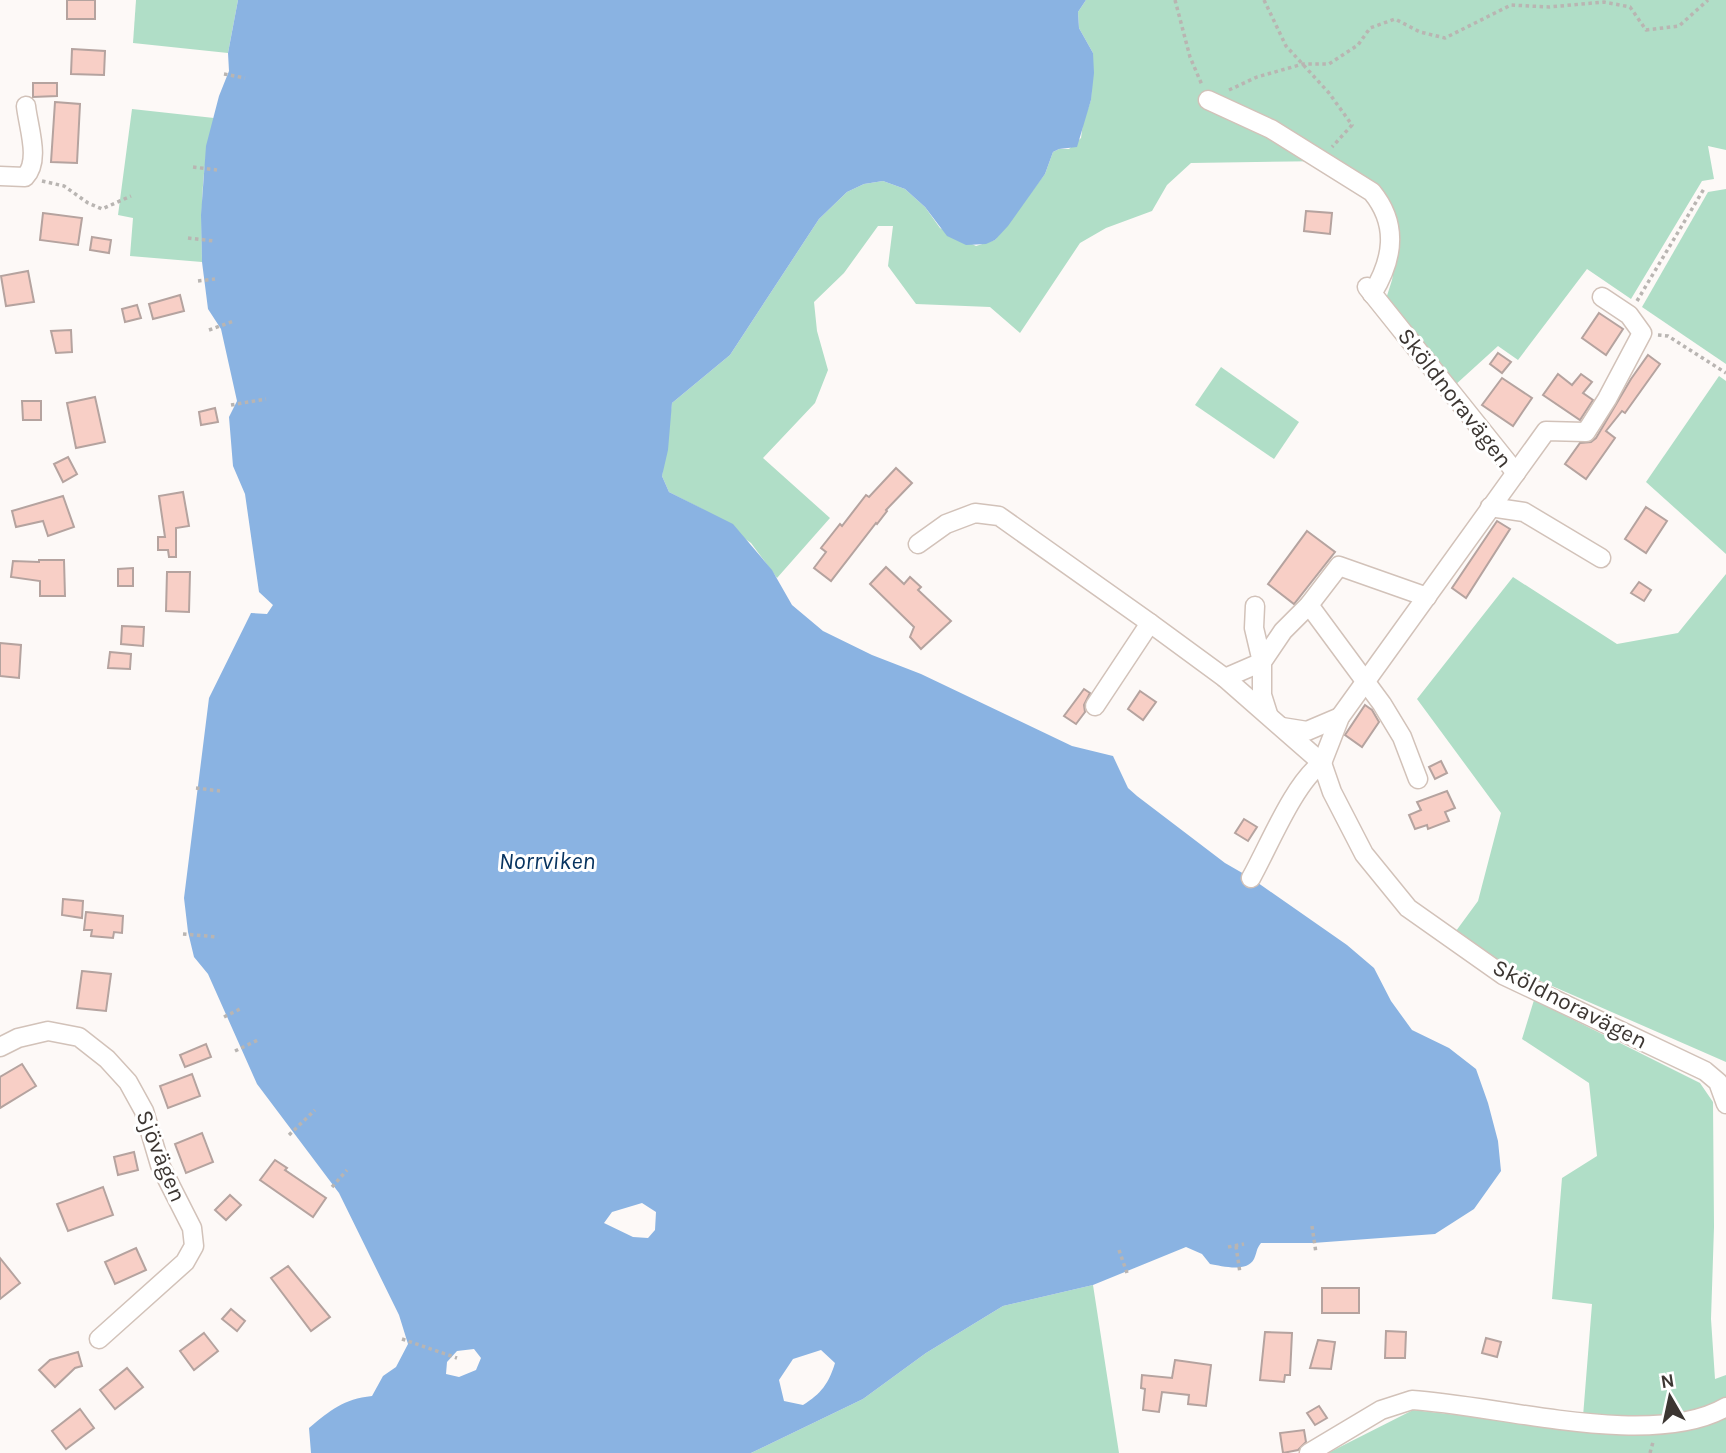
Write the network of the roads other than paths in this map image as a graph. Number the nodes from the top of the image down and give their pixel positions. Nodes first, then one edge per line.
1 (1208, 100) road end
2 (26, 106) dead end
3 (0, 176) edge
4 (1602, 297) dead end
5 (1516, 472) junction
6 (1490, 507) junction
7 (918, 544) dead end
8 (1601, 558) dead end
9 (1427, 597) junction
10 (1309, 605) junction
11 (1255, 606) dead end
12 (1150, 623) junction
13 (1262, 662) junction
14 (1225, 678) junction
15 (1365, 682) junction
16 (1095, 706) dead end
17 (1340, 718) junction
18 (1275, 720) junction
19 (1322, 763) junction
20 (1418, 779) dead end
21 (1251, 878) dead end
22 (0, 1047) edge
23 (1726, 1104) edge
24 (99, 1339) dead end
25 (1726, 1407) edge
26 (1309, 1453) edge

1 - 5 street, Sköldnoravägen
2 - 3 street
4 - 5 street
5 - 6 street, Sköldnoravägen
6 - 8 street
6 - 9 street, Sköldnoravägen
7 - 12 street, Sköldnoravägen
9 - 10 street
9 - 15 street, Sköldnoravägen
10 - 13 street
10 - 15 street
11 - 13 street
12 - 14 street, Sköldnoravägen
12 - 16 street
13 - 14 street
13 - 18 street
14 - 18 street, Sköldnoravägen
15 - 17 street, Sköldnoravägen
15 - 20 street
17 - 18 street
17 - 19 street, Sköldnoravägen
18 - 19 street, Sköldnoravägen
19 - 21 street
19 - 23 street, Sköldnoravägen
22 - 24 street, Sjövägen
25 - 26 street

